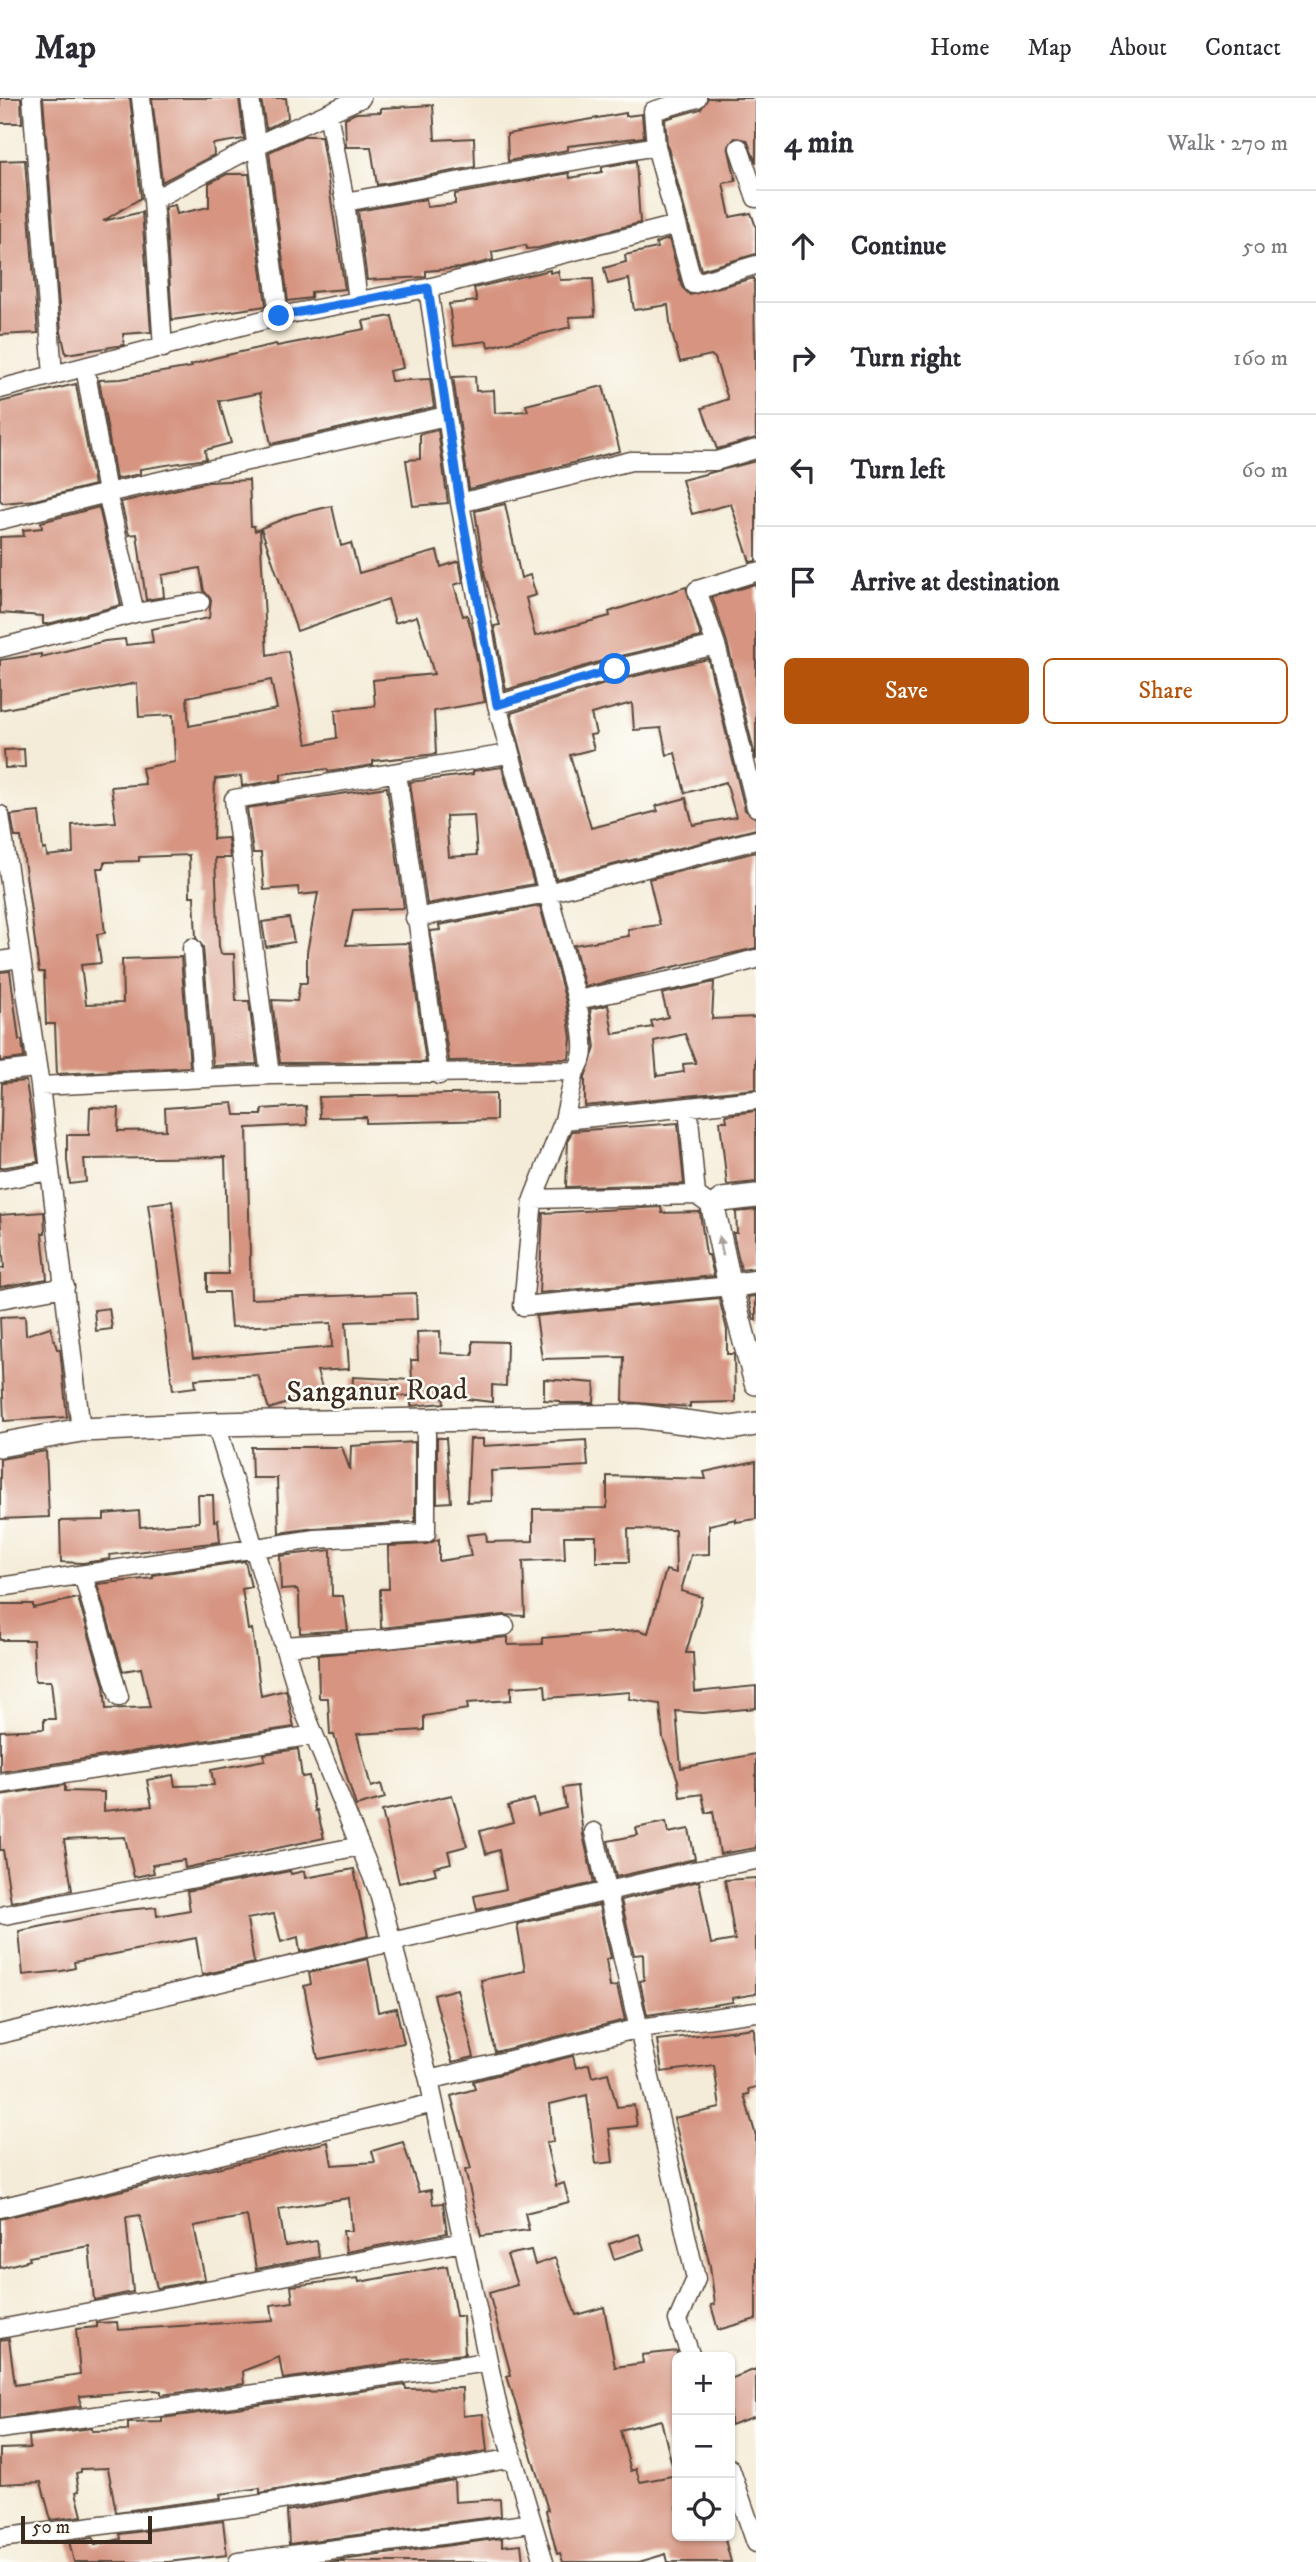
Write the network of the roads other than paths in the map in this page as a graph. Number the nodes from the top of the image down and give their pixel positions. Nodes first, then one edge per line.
1 (32, 98) edge
2 (141, 98) edge
3 (250, 98) edge
4 (361, 98) edge
5 (697, 98) edge
6 (328, 113) junction
7 (257, 145) junction
8 (656, 146) junction
9 (739, 148) dead end
10 (756, 198) edge
11 (153, 200) junction
12 (345, 202) junction
13 (677, 225) junction
14 (756, 265) edge
15 (428, 288) junction
16 (358, 300) junction
17 (279, 316) junction
18 (163, 348) junction
19 (85, 367) junction
20 (53, 375) junction
21 (0, 389) edge
22 (446, 416) junction
23 (756, 449) edge
24 (107, 493) junction
25 (460, 503) junction
26 (0, 520) edge
27 (756, 572) edge
28 (200, 602) dead end
29 (135, 613) junction
30 (716, 645) junction
31 (0, 648) edge
32 (497, 705) junction
33 (508, 754) junction
34 (397, 773) junction
35 (756, 807) edge
36 (0, 815) edge
37 (756, 840) edge
38 (4, 866) edge
39 (547, 893) junction
40 (415, 918) junction
41 (192, 948) dead end
42 (20, 958) junction
43 (756, 959) edge
44 (0, 961) edge
45 (577, 1000) junction
46 (35, 1068) junction
47 (575, 1071) junction
48 (0, 1072) edge
49 (439, 1074) junction
50 (270, 1075) junction
51 (202, 1078) junction
52 (40, 1086) junction
53 (756, 1100) edge
54 (688, 1107) junction
55 (564, 1120) junction
56 (49, 1171) junction
57 (0, 1180) edge
58 (756, 1196) edge
59 (533, 1199) junction
60 (705, 1201) junction
61 (756, 1282) edge
62 (730, 1286) junction
63 (65, 1287) junction
64 (0, 1299) edge
65 (756, 1383) edge
66 (426, 1420) junction
67 (216, 1424) junction
68 (756, 1424) edge
69 (81, 1430) junction
70 (0, 1444) edge
71 (254, 1547) junction
72 (83, 1576) junction
73 (0, 1587) edge
74 (505, 1626) dead end
75 (284, 1646) junction
76 (119, 1697) dead end
77 (314, 1735) junction
78 (0, 1784) edge
79 (594, 1832) dead end
80 (360, 1846) junction
81 (756, 1860) edge
82 (608, 1892) junction
83 (5, 1915) dead end
84 (392, 1944) junction
85 (756, 2012) edge
86 (640, 2028) junction
87 (0, 2034) edge
88 (429, 2080) junction
89 (434, 2103) junction
90 (0, 2208) edge
91 (463, 2242) junction
92 (0, 2329) edge
93 (689, 2352) edge
94 (488, 2362) junction
95 (0, 2429) edge
96 (513, 2458) junction
97 (733, 2478) edge
98 (532, 2523) junction
99 (0, 2538) edge
100 (756, 2543) edge
101 (238, 2562) edge
102 (544, 2562) edge

1 - 20 street
2 - 11 street
3 - 7 street
4 - 6 street
5 - 8 street
6 - 7 street
6 - 12 street
7 - 11 street
7 - 17 street
8 - 12 street
8 - 13 street
9 - 10 street
11 - 18 street
12 - 16 street
13 - 14 street
13 - 15 street
15 - 16 street
15 - 22 street
16 - 17 street
17 - 18 street
18 - 19 street
19 - 20 street
19 - 24 street
20 - 21 street
22 - 24 street
22 - 25 street
23 - 25 street
24 - 26 street
24 - 29 street
25 - 32 street
27 - 30 street
28 - 29 street
29 - 31 street
30 - 32 street
30 - 35 street
32 - 33 street
33 - 34 street
33 - 39 street
34 - 40 street
34 - 50 street
36 - 38 street
37 - 39 street
38 - 42 street
39 - 40 street
39 - 45 street
40 - 49 street
41 - 51 street
42 - 44 street
42 - 46 street
43 - 45 street
45 - 47 street
46 - 48 street
46 - 52 street
47 - 49 street
47 - 55 street
49 - 50 street
50 - 51 street
51 - 52 street
52 - 56 street
53 - 54 street
54 - 55 street
54 - 60 street
55 - 59 street
56 - 57 street
56 - 63 street
58 - 60 main road
59 - 60 street
59 - 62 street
62 -> 60 main road
61 - 62 main road
62 - 65 main road
63 - 64 street
63 - 69 street
66 - 67 main road, Sanganur Road
66 - 68 main road, Sanganur Road
66 - 71 street
67 - 69 main road, Sanganur Road
67 - 71 street
69 - 70 main road, Sanganur Road
71 - 72 street
71 - 75 street
72 - 73 street
72 - 76 street
74 - 75 street
75 - 77 street
77 - 78 street
77 - 80 street
79 - 82 street
80 - 83 street
80 - 84 street
81 - 82 street
82 - 84 street
82 - 86 street
84 - 87 street
84 - 88 street
85 - 86 street
86 - 88 street
86 - 93 street
88 - 89 street
89 - 90 street
89 - 91 street
91 - 92 street
91 - 94 street
94 - 95 street
94 - 96 street
96 - 98 street
96 - 99 street
97 - 100 street
98 - 101 street
98 - 102 street

